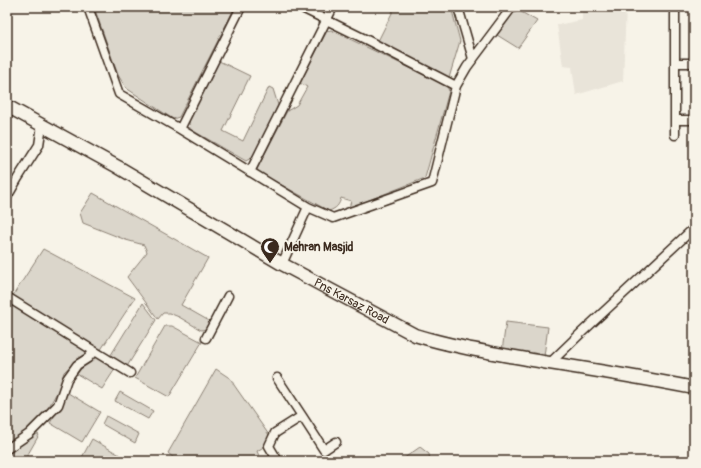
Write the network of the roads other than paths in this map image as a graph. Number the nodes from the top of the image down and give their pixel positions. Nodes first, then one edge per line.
1 (88, 7) edge
2 (241, 7) edge
3 (300, 7) edge
4 (333, 7) edge
5 (458, 7) edge
6 (512, 7) edge
7 (675, 7) edge
8 (327, 20) junction
9 (473, 59) junction
10 (675, 63) junction
11 (694, 63) edge
12 (456, 86) junction
13 (7, 106) edge
14 (675, 120) junction
15 (694, 120) edge
16 (42, 125) junction
17 (180, 129) junction
18 (675, 135) dead end
19 (250, 172) junction
20 (7, 197) edge
21 (308, 207) junction
22 (694, 228) edge
23 (282, 264) junction
24 (228, 296) dead end
25 (7, 297) edge
26 (206, 338) dead end
27 (94, 350) junction
28 (550, 363) junction
29 (130, 373) dead end
30 (276, 378) dead end
31 (694, 388) edge
32 (302, 416) junction
33 (336, 442) dead end
34 (7, 449) edge
35 (278, 461) edge

1 - 17 street
2 - 17 street
3 - 8 street
4 - 8 street
5 - 9 street
6 - 9 street
7 - 10 street
8 - 12 street
8 - 19 street
9 - 12 street
10 - 11 street
10 - 14 street
12 - 21 street
13 - 16 street, Pns Karsaz Road
14 - 15 street
14 - 18 street
16 - 20 street
16 - 23 street, Pns Karsaz Road
17 - 19 street
19 - 21 street
21 - 23 street
22 - 28 street
23 - 28 street, Pns Karsaz Road
24 - 26 street
25 - 27 street
27 - 29 street
27 - 34 street
28 - 31 street, Pns Karsaz Road
30 - 32 street
32 - 33 street
32 - 35 street

